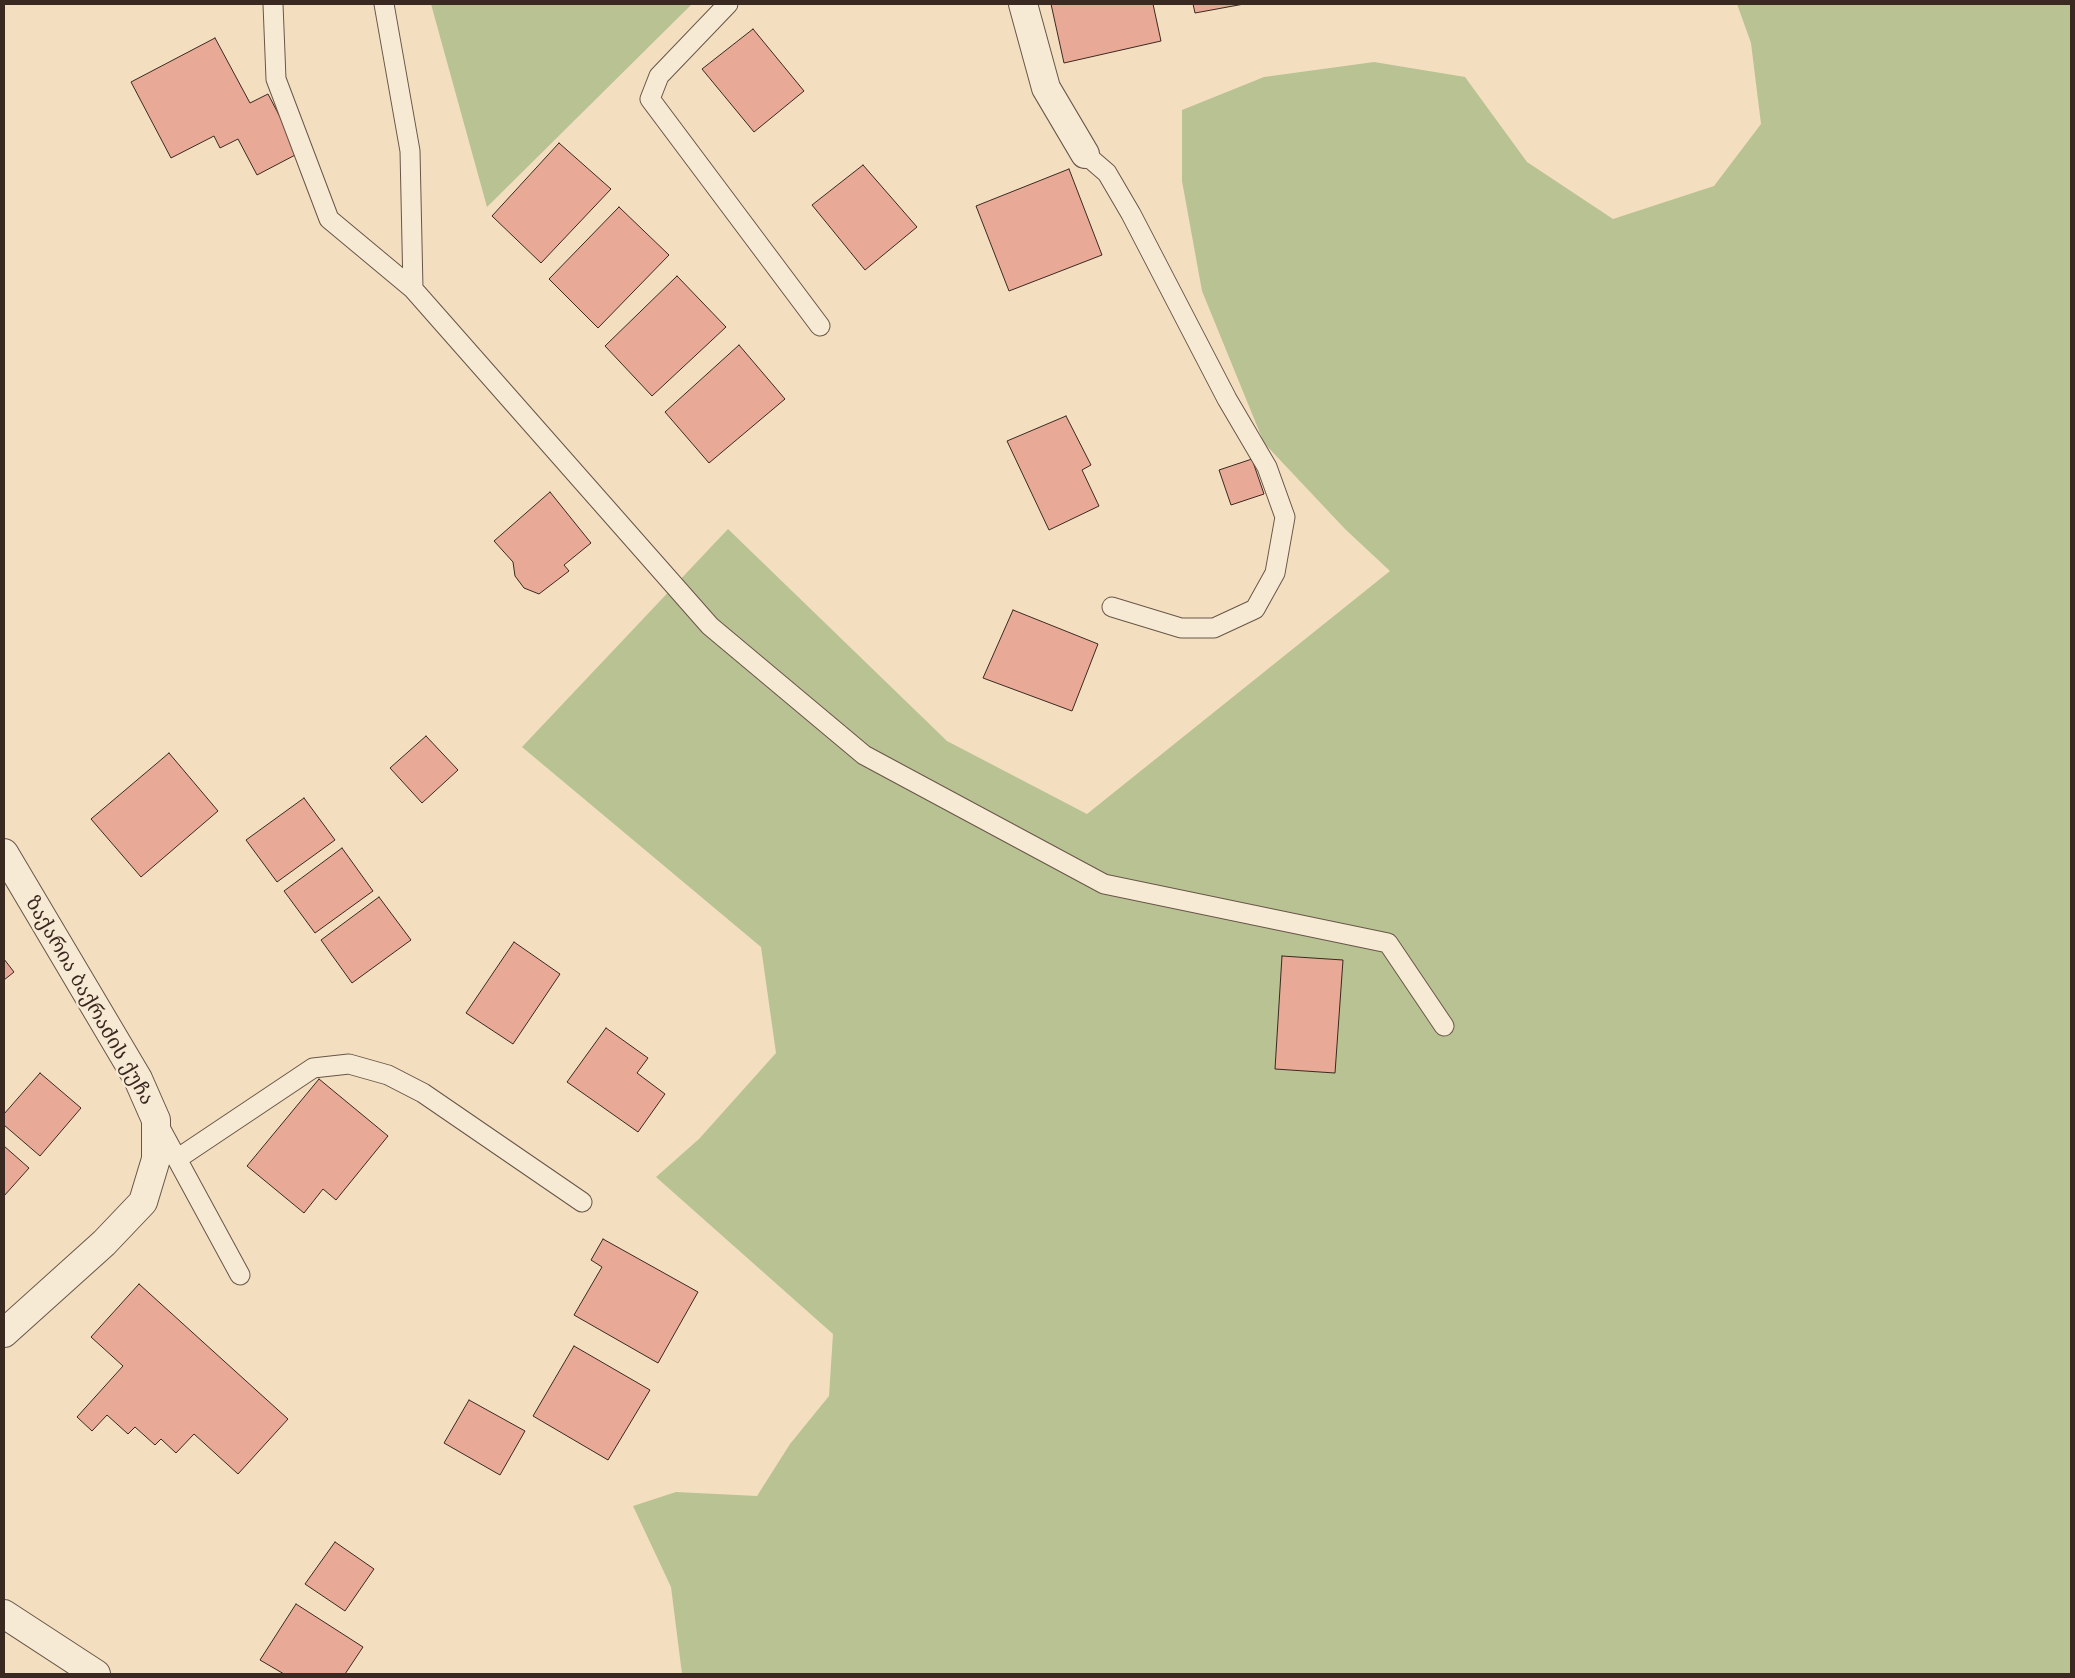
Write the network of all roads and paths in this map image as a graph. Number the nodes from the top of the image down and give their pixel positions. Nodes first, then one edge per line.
1 (273, 4) edge
2 (384, 4) edge
3 (728, 4) edge
4 (1023, 4) edge
5 (1085, 154) joint
6 (413, 289) junction
7 (820, 326) dead end
8 (1112, 607) dead end
9 (4, 853) edge
10 (1444, 1026) dead end
11 (156, 1120) junction
12 (177, 1159) junction
13 (582, 1202) dead end
14 (240, 1275) dead end
15 (4, 1333) edge
16 (4, 1614) edge
17 (96, 1674) edge

1 - 6 lane
2 - 6 lane
3 - 7 lane
4 - 5 street
5 - 8 lane
6 - 10 lane
9 - 11 street, ზაქარია ბაქრაძის ქუჩა
11 - 12 lane
11 - 15 street, ზაქარია ბაქრაძის ქუჩა
12 - 13 lane
12 - 14 lane
16 - 17 street

